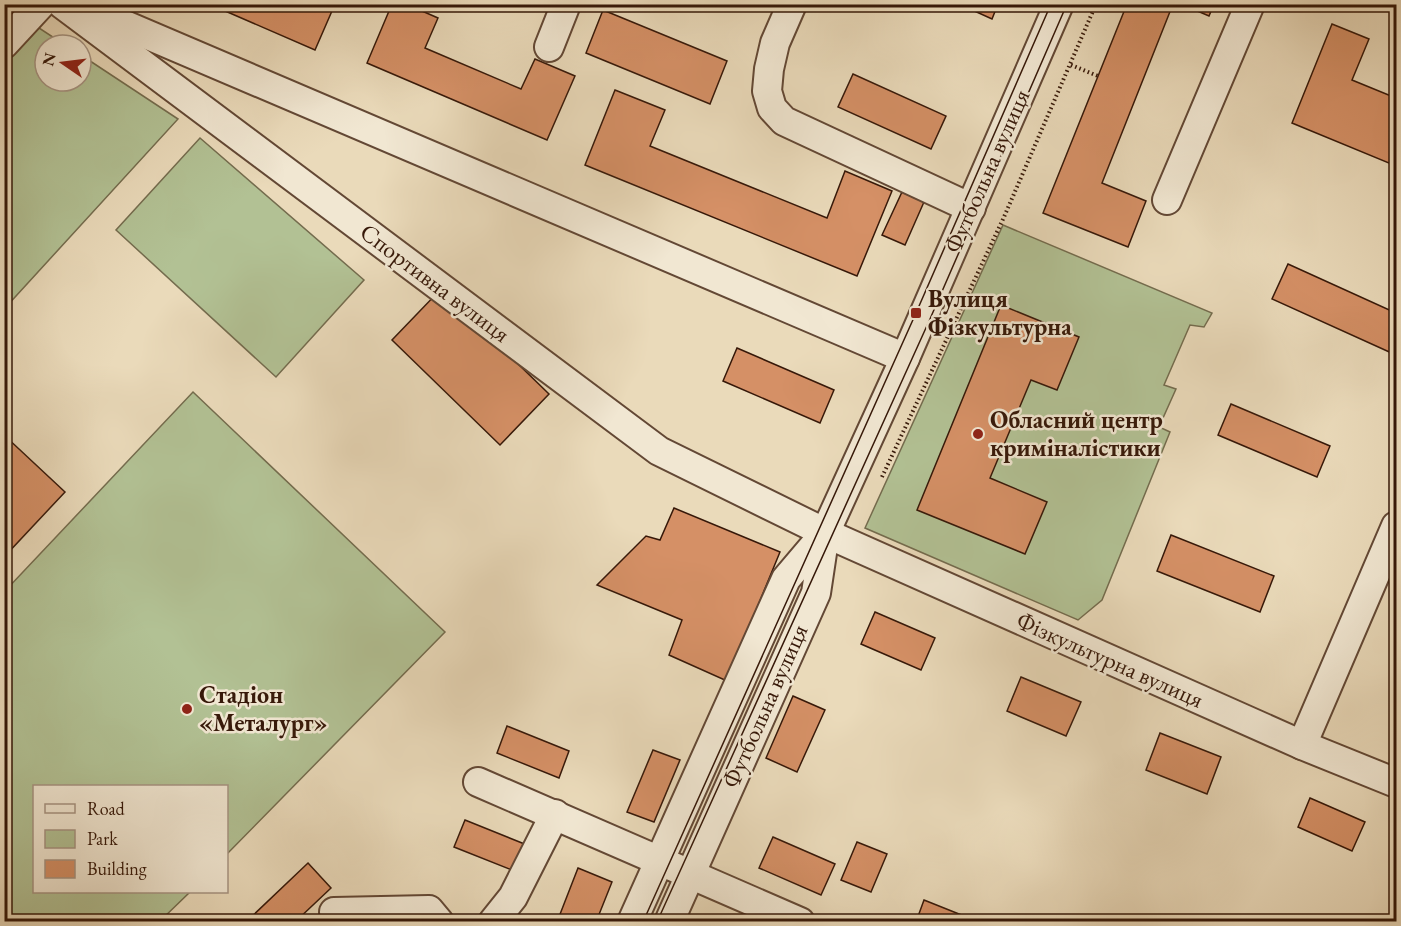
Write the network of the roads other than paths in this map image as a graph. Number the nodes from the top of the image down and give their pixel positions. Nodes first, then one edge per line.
1 (41, 4) edge
2 (566, 4) edge
3 (792, 4) edge
4 (1059, 4) edge
5 (1250, 4) edge
6 (76, 5) edge
7 (4, 44) edge
8 (549, 47) dead end
9 (1167, 200) dead end
10 (971, 207) junction
11 (905, 358) junction
12 (1396, 525) edge
13 (825, 533) junction
14 (1302, 745) junction
15 (478, 782) dead end
16 (1396, 783) edge
17 (555, 814) junction
18 (660, 860) junction
19 (690, 874) junction
20 (334, 912) dead end
21 (439, 921) edge
22 (493, 921) edge
23 (632, 921) edge
24 (669, 921) edge
25 (800, 921) edge

1 - 7 street
2 - 8 street
3 - 10 street
4 - 10 street, Футбольна вулиця
5 - 9 street
6 - 11 street, Спортивна вулиця
6 - 13 street, Спортивна вулиця
10 - 11 street, Футбольна вулиця
11 - 13 street, Футбольна вулиця
12 - 14 street
13 - 14 street, Фізкультурна вулиця
13 - 18 street, Футбольна вулиця
13 - 19 street, Футбольна вулиця
14 - 16 street, Фізкультурна вулиця
15 - 17 street
17 - 18 street
17 - 22 street
18 - 19 street
18 - 23 street, Футбольна вулиця
19 - 24 street, Футбольна вулиця
19 - 25 street
20 - 21 street

